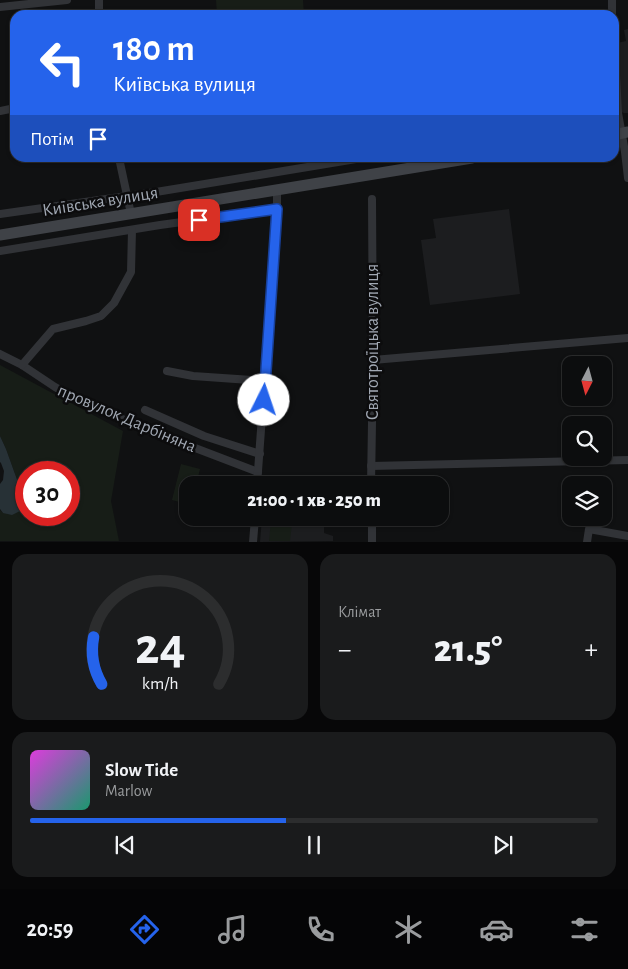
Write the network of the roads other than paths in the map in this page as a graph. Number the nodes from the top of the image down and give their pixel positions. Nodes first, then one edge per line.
1 (67, 0) edge
2 (0, 7) edge
3 (621, 133) edge
4 (627, 152) edge
5 (120, 162) edge
6 (338, 162) edge
7 (448, 162) edge
8 (628, 178) edge
9 (277, 190) junction
10 (126, 196) junction
11 (372, 199) dead end
12 (277, 209) junction
13 (0, 214) edge
14 (131, 214) junction
15 (132, 230) junction
16 (0, 236) edge
17 (0, 252) edge
18 (628, 338) edge
19 (0, 354) edge
20 (373, 360) junction
21 (22, 365) junction
22 (167, 371) dead end
23 (265, 381) junction
24 (145, 410) dead end
25 (260, 454) junction
26 (628, 460) edge
27 (371, 466) junction
28 (258, 472) junction
29 (258, 476) edge
30 (371, 476) edge
31 (254, 526) edge
32 (372, 526) edge
33 (628, 536) edge
34 (253, 542) edge
35 (372, 542) edge
36 (587, 542) edge

1 - 2 street
3 - 4 street
4 - 8 street
5 - 10 street
6 - 10 street, Київська вулиця
7 - 9 main road, Київська вулиця
9 - 12 street
9 - 14 main road, Київська вулиця
10 - 13 street, Київська вулиця
10 - 14 street
11 - 20 street, Святотроїцька вулиця
12 - 15 street, Київська вулиця
12 - 23 street
14 - 16 main road, Київська вулиця
15 - 17 street
15 - 21 street
18 - 20 street
19 - 21 street, провулок Дарбіняна
20 - 27 street, Святотроїцька вулиця
21 - 28 street, провулок Дарбіняна
22 - 23 street
23 - 25 street
24 - 25 street
25 - 28 street
26 - 27 street
27 - 30 street, Святотроїцька вулиця
28 - 29 street
31 - 34 street
32 - 35 street
33 - 36 street

